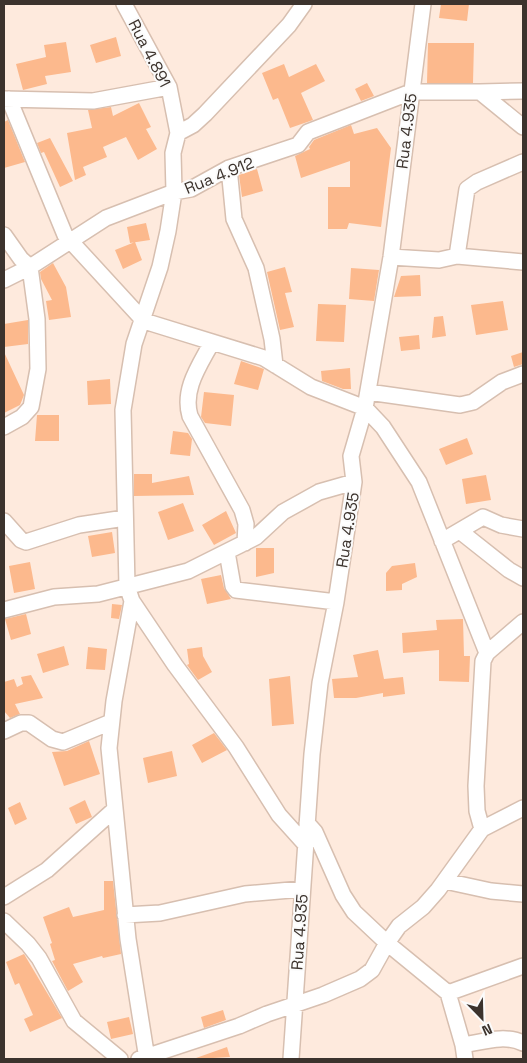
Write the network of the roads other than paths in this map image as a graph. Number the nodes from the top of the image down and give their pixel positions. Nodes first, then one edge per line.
1 (124, 4) edge
2 (304, 4) edge
3 (423, 4) edge
4 (169, 86) junction
5 (523, 91) edge
6 (411, 92) junction
7 (480, 92) junction
8 (7, 99) edge
9 (523, 127) edge
10 (178, 133) junction
11 (523, 162) edge
12 (229, 168) junction
13 (174, 192) junction
14 (4, 235) edge
15 (71, 239) junction
16 (457, 256) junction
17 (391, 257) junction
18 (523, 262) edge
19 (30, 267) junction
20 (4, 280) edge
21 (144, 321) junction
22 (212, 342) junction
23 (274, 364) junction
24 (523, 374) edge
25 (368, 392) junction
26 (366, 408) junction
27 (4, 427) edge
28 (354, 482) junction
29 (125, 518) junction
30 (4, 521) edge
31 (523, 529) edge
32 (461, 532) junction
33 (442, 541) junction
34 (244, 543) junction
35 (227, 552) junction
36 (523, 578) edge
37 (127, 586) junction
38 (132, 601) junction
39 (336, 602) junction
40 (4, 610) edge
41 (523, 622) edge
42 (487, 653) junction
43 (111, 722) junction
44 (4, 731) edge
45 (523, 808) edge
46 (115, 809) junction
47 (307, 824) junction
48 (482, 829) junction
49 (306, 845) junction
50 (445, 881) junction
51 (302, 890) junction
52 (523, 894) edge
53 (4, 897) edge
54 (125, 915) junction
55 (4, 921) edge
56 (387, 943) junction
57 (523, 966) edge
58 (448, 993) junction
59 (295, 1004) junction
60 (523, 1044) edge
61 (464, 1052) edge
62 (120, 1059) edge
63 (144, 1059) edge
64 (291, 1059) edge

1 - 4 street, Rua 4.891
2 - 10 street
3 - 6 street, Rua 4.935
4 - 8 street
4 - 10 street, Rua 4.891
5 - 7 street
6 - 7 street
6 - 12 street, Rua 4.912
6 - 17 street, Rua 4.935
7 - 9 street
8 - 15 street
10 - 13 street, Rua 4.891
11 - 16 street
12 - 13 street, Rua 4.912
12 - 23 street
13 - 15 street, Rua 4.912
13 - 21 street, Rua 4.891
14 - 19 street
15 - 19 street, Rua 4.912
15 - 21 street
16 - 17 street
16 - 18 street
17 - 25 street, Rua 4.935
19 - 20 street, Rua 4.912
19 - 27 street
21 - 22 street
21 - 29 street, Rua 4.891
22 - 23 street
22 - 34 street
23 - 26 street
24 - 25 street
25 - 26 street, Rua 4.935
26 - 28 street, Rua 4.935
26 - 33 street
28 - 34 street
28 - 39 street, Rua 4.935
29 - 30 street
29 - 37 street, Rua 4.891
31 - 32 street
32 - 33 street
32 - 36 street
33 - 42 street
34 - 35 street
35 - 37 street
35 - 39 street
37 - 38 street, Rua 4.891
37 - 40 street
38 - 43 street
38 - 49 street
39 - 47 street, Rua 4.935
41 - 42 street
42 - 48 street
43 - 44 street
43 - 46 street
45 - 48 street
46 - 53 street
46 - 54 street
47 - 49 street, Rua 4.935
47 - 56 street
48 - 50 street
49 - 51 street, Rua 4.935
50 - 52 street
50 - 56 street
51 - 54 street
51 - 59 street, Rua 4.935
54 - 63 street
55 - 62 street
56 - 58 street
56 - 59 street
57 - 58 street
58 - 61 street
59 - 63 street
59 - 64 street, Rua 4.935
60 - 61 street

